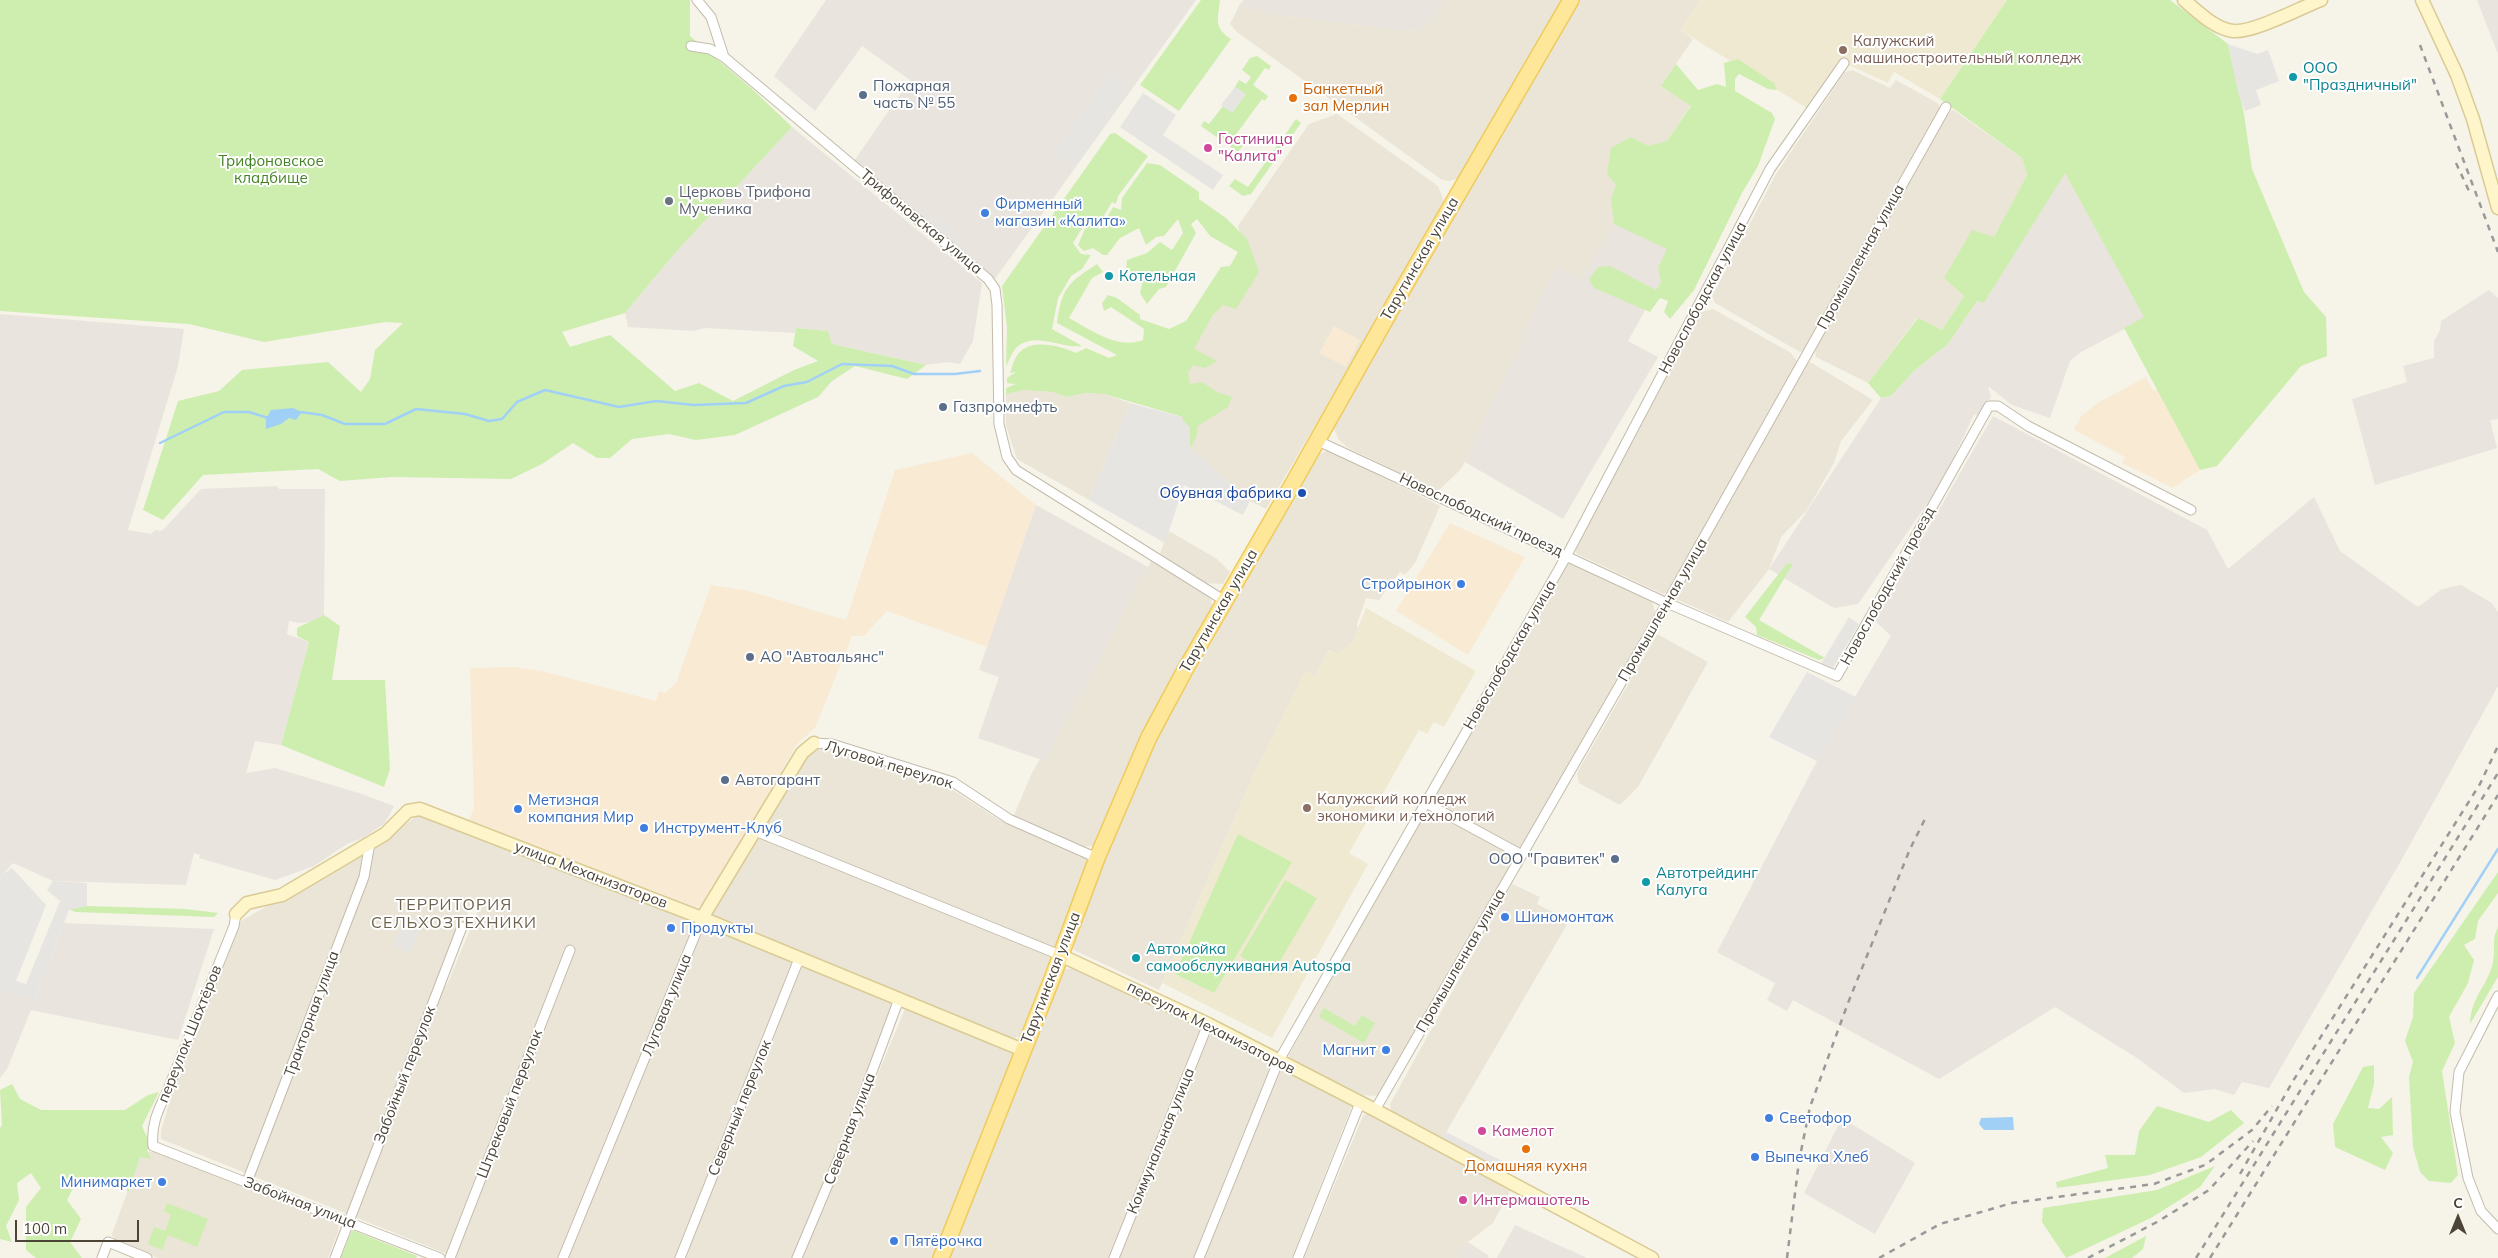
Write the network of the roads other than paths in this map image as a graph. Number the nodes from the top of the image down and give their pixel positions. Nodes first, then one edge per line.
1 (697, 0) edge
2 (1571, 0) edge
3 (2184, 0) edge
4 (2321, 0) edge
5 (2422, 0) edge
6 (691, 46) dead end
7 (724, 57) junction
8 (1844, 63) dead end
9 (1946, 107) dead end
10 (2498, 208) edge
11 (1318, 441) junction
12 (2191, 510) dead end
13 (1567, 555) junction
14 (1225, 601) junction
15 (1667, 603) junction
16 (814, 744) joint
17 (1426, 802) junction
18 (755, 831) junction
19 (370, 843) junction
20 (1522, 855) junction
21 (1097, 858) junction
22 (236, 914) joint
23 (702, 918) junction
24 (462, 927) dead end
25 (570, 950) dead end
26 (1060, 955) junction
27 (799, 959) junction
28 (2498, 996) edge
29 (899, 999) junction
30 (1208, 1024) junction
31 (1023, 1050) junction
32 (1278, 1062) junction
33 (1360, 1103) junction
34 (1375, 1110) junction
35 (160, 1150) joint
36 (247, 1182) junction
37 (349, 1222) junction
38 (2498, 1229) edge
39 (102, 1258) edge
40 (147, 1258) edge
41 (335, 1258) edge
42 (440, 1258) edge
43 (450, 1258) edge
44 (563, 1258) edge
45 (680, 1258) edge
46 (797, 1258) edge
47 (941, 1258) edge
48 (1114, 1258) edge
49 (1199, 1258) edge
50 (1298, 1258) edge
51 (1652, 1258) edge

1 - 7 street
2 - 11 main road, Тарутинская улица
3 - 4 street
5 - 10 street
6 - 7 street, Трифоновская улица
7 - 14 street, Трифоновская улица
8 - 13 street, Новослободская улица
9 - 15 street, Промышленная улица
11 - 13 street, Новослободский проезд
11 - 14 main road, Тарутинская улица
12 - 15 street, Новослободский проезд
13 - 15 street, Новослободский проезд
13 - 17 street, Новослободская улица
14 - 21 main road, Тарутинская улица
15 - 20 street, Промышленная улица
16 - 18 street, Луговая улица
16 - 21 street, Луговой переулок
17 - 20 street
17 - 32 street, Новослободская улица
18 - 23 street, Луговая улица
18 - 26 street, переулок Механизаторов
19 - 22 street
19 - 23 street, улица Механизаторов
19 - 36 street, Тракторная улица
20 - 34 street, Промышленная улица
21 - 26 main road, Тарутинская улица
22 - 35 street, переулок Шахтёров
23 - 27 street, улица Механизаторов
23 - 44 street, Луговая улица
24 - 37 street, Забойный переулок
25 - 43 street, Штрековый переулок
26 - 30 street, переулок Механизаторов
26 - 31 main road, Тарутинская улица
27 - 29 street, улица Механизаторов
27 - 45 street, Северный переулок
28 - 38 street
29 - 31 street, улица Механизаторов
29 - 46 street, Северная улица
30 - 32 street, переулок Механизаторов
30 - 48 street, Коммунальная улица
31 - 47 main road, Тарутинская улица
32 - 33 street, переулок Механизаторов
32 - 49 street, Новослободская улица
33 - 34 street, переулок Механизаторов
33 - 50 street
34 - 51 street, переулок Механизаторов
35 - 36 street, Забойная улица
36 - 37 street, Забойная улица
37 - 41 street, Забойный переулок
37 - 42 street, Забойная улица
39 - 40 street

